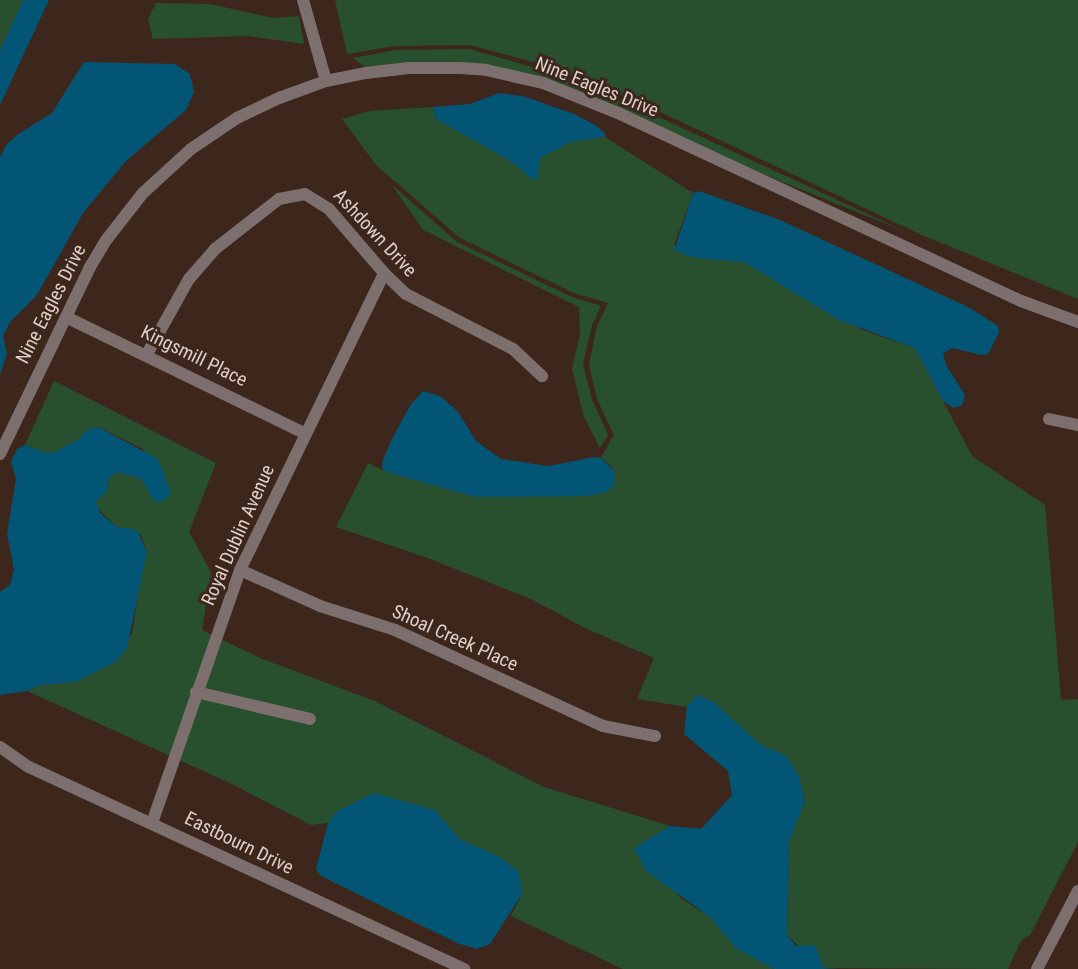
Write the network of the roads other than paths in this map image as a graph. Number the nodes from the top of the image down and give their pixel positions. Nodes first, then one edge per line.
1 (303, 0) edge
2 (326, 81) junction
3 (383, 273) junction
4 (66, 317) junction
5 (1078, 322) edge
6 (147, 354) junction
7 (542, 376) dead end
8 (1049, 419) dead end
9 (1078, 425) edge
10 (304, 433) junction
11 (0, 454) edge
12 (240, 570) junction
13 (196, 692) junction
14 (310, 719) dead end
15 (655, 736) dead end
16 (0, 747) edge
17 (152, 823) junction
18 (1078, 891) edge
19 (464, 969) edge
20 (1037, 969) edge

1 - 2 street
2 - 4 street, Nine Eagles Drive
2 - 5 street, Nine Eagles Drive
3 - 6 street, Ashdown Drive
3 - 7 street, Ashdown Drive
3 - 10 street, Royal Dublin Avenue
4 - 6 street, Kingsmill Place
4 - 11 street, Nine Eagles Drive
6 - 10 street, Kingsmill Place
8 - 9 street
10 - 12 street, Royal Dublin Avenue
12 - 13 street, Royal Dublin Avenue
12 - 15 street, Shoal Creek Place
13 - 14 street
13 - 17 street, Royal Dublin Avenue
16 - 17 street, Eastbourn Drive
17 - 19 street, Eastbourn Drive
18 - 20 street

